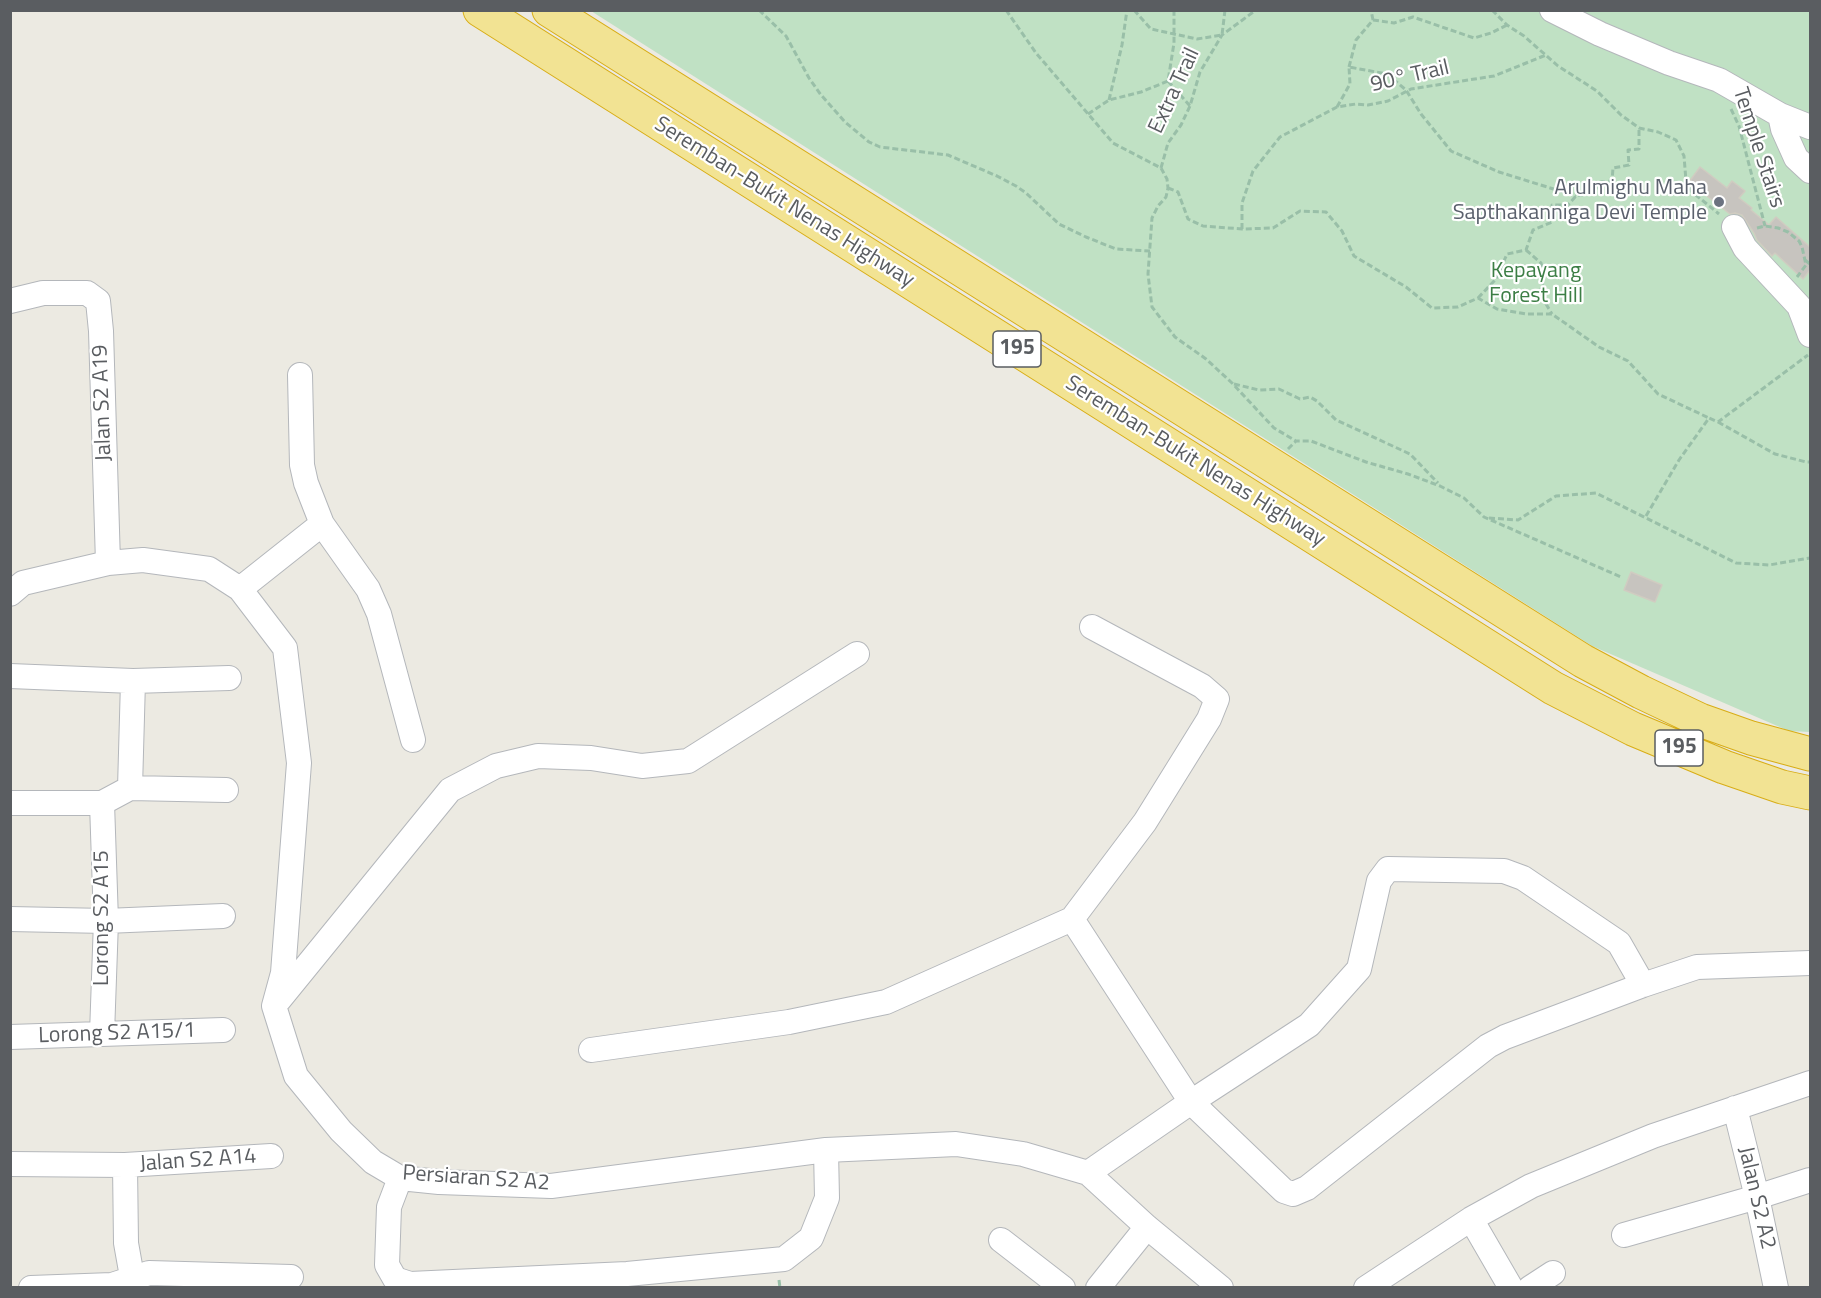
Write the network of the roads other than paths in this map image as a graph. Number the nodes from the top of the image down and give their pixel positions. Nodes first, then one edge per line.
1 (480, 10) edge
2 (549, 10) edge
3 (1552, 10) edge
4 (1780, 115) junction
5 (1810, 127) edge
6 (1810, 171) edge
7 (1737, 233) road end
8 (10, 301) edge
9 (1810, 335) edge
10 (300, 375) dead end
11 (322, 525) junction
12 (108, 563) junction
13 (240, 589) junction
14 (10, 594) edge
15 (1092, 627) dead end
16 (857, 654) dead end
17 (10, 676) edge
18 (228, 678) dead end
19 (133, 681) junction
20 (413, 740) dead end
21 (1808, 753) edge
22 (130, 788) junction
23 (226, 790) dead end
24 (1810, 793) edge
25 (102, 802) junction
26 (10, 803) edge
27 (223, 916) dead end
28 (10, 919) edge
29 (1072, 919) junction
30 (106, 921) junction
31 (1810, 963) edge
32 (1643, 985) junction
33 (274, 1006) junction
34 (223, 1030) dead end
35 (102, 1034) junction
36 (10, 1037) edge
37 (591, 1050) dead end
38 (1810, 1083) edge
39 (1191, 1102) junction
40 (1735, 1108) junction
41 (826, 1150) junction
42 (271, 1156) dead end
43 (10, 1164) edge
44 (125, 1166) junction
45 (1088, 1173) junction
46 (400, 1178) junction
47 (1810, 1180) edge
48 (1757, 1197) junction
49 (1472, 1219) junction
50 (1147, 1227) junction
51 (1624, 1235) dead end
52 (1001, 1240) dead end
53 (1553, 1273) dead end
54 (291, 1277) dead end
55 (627, 1281) edge
56 (133, 1283) edge
57 (31, 1287) edge
58 (1063, 1287) edge
59 (1098, 1287) edge
60 (1221, 1287) edge
61 (1366, 1287) edge
62 (1511, 1287) edge
63 (1530, 1287) edge
64 (1776, 1287) edge

1 - 24 highway, Seremban-Bukit Nenas Highway / 195
2 - 21 highway, Seremban-Bukit Nenas Highway / 195
3 - 4 street
4 - 5 street
4 - 6 street
7 - 9 street
8 - 12 street, Jalan S2 A19
10 - 11 street
11 - 13 street
11 - 20 street
12 - 13 street
12 - 14 street
13 - 33 street
15 - 29 street
16 - 33 street
17 - 19 street
18 - 19 street
19 - 22 street
22 - 23 street
22 - 25 street
25 - 26 street
25 - 30 street, Lorong S2 A15
27 - 30 street
28 - 30 street
29 - 37 street
29 - 39 street
30 - 35 street, Lorong S2 A15
31 - 32 street
32 - 39 street
32 - 39 street
33 - 46 street, Persiaran S2 A2
34 - 35 street, Lorong S2 A15/1
35 - 36 street, Lorong S2 A15/1
38 - 40 street
39 - 45 street
40 - 48 street, Jalan S2 A2
40 - 49 street
41 - 45 street, Persiaran S2 A2
41 - 46 street, Persiaran S2 A2
41 - 55 street
42 - 44 street, Jalan S2 A14
43 - 44 street, Jalan S2 A14
44 - 56 street, Jalan S2 A14
45 - 50 street, Persiaran S2 A2
46 - 55 street
47 - 48 street
48 - 51 street
48 - 64 street, Jalan S2 A2
49 - 61 street
49 - 62 street
50 - 59 street
50 - 60 street, Persiaran S2 A2
52 - 58 street
53 - 63 street
54 - 56 street
56 - 57 street

